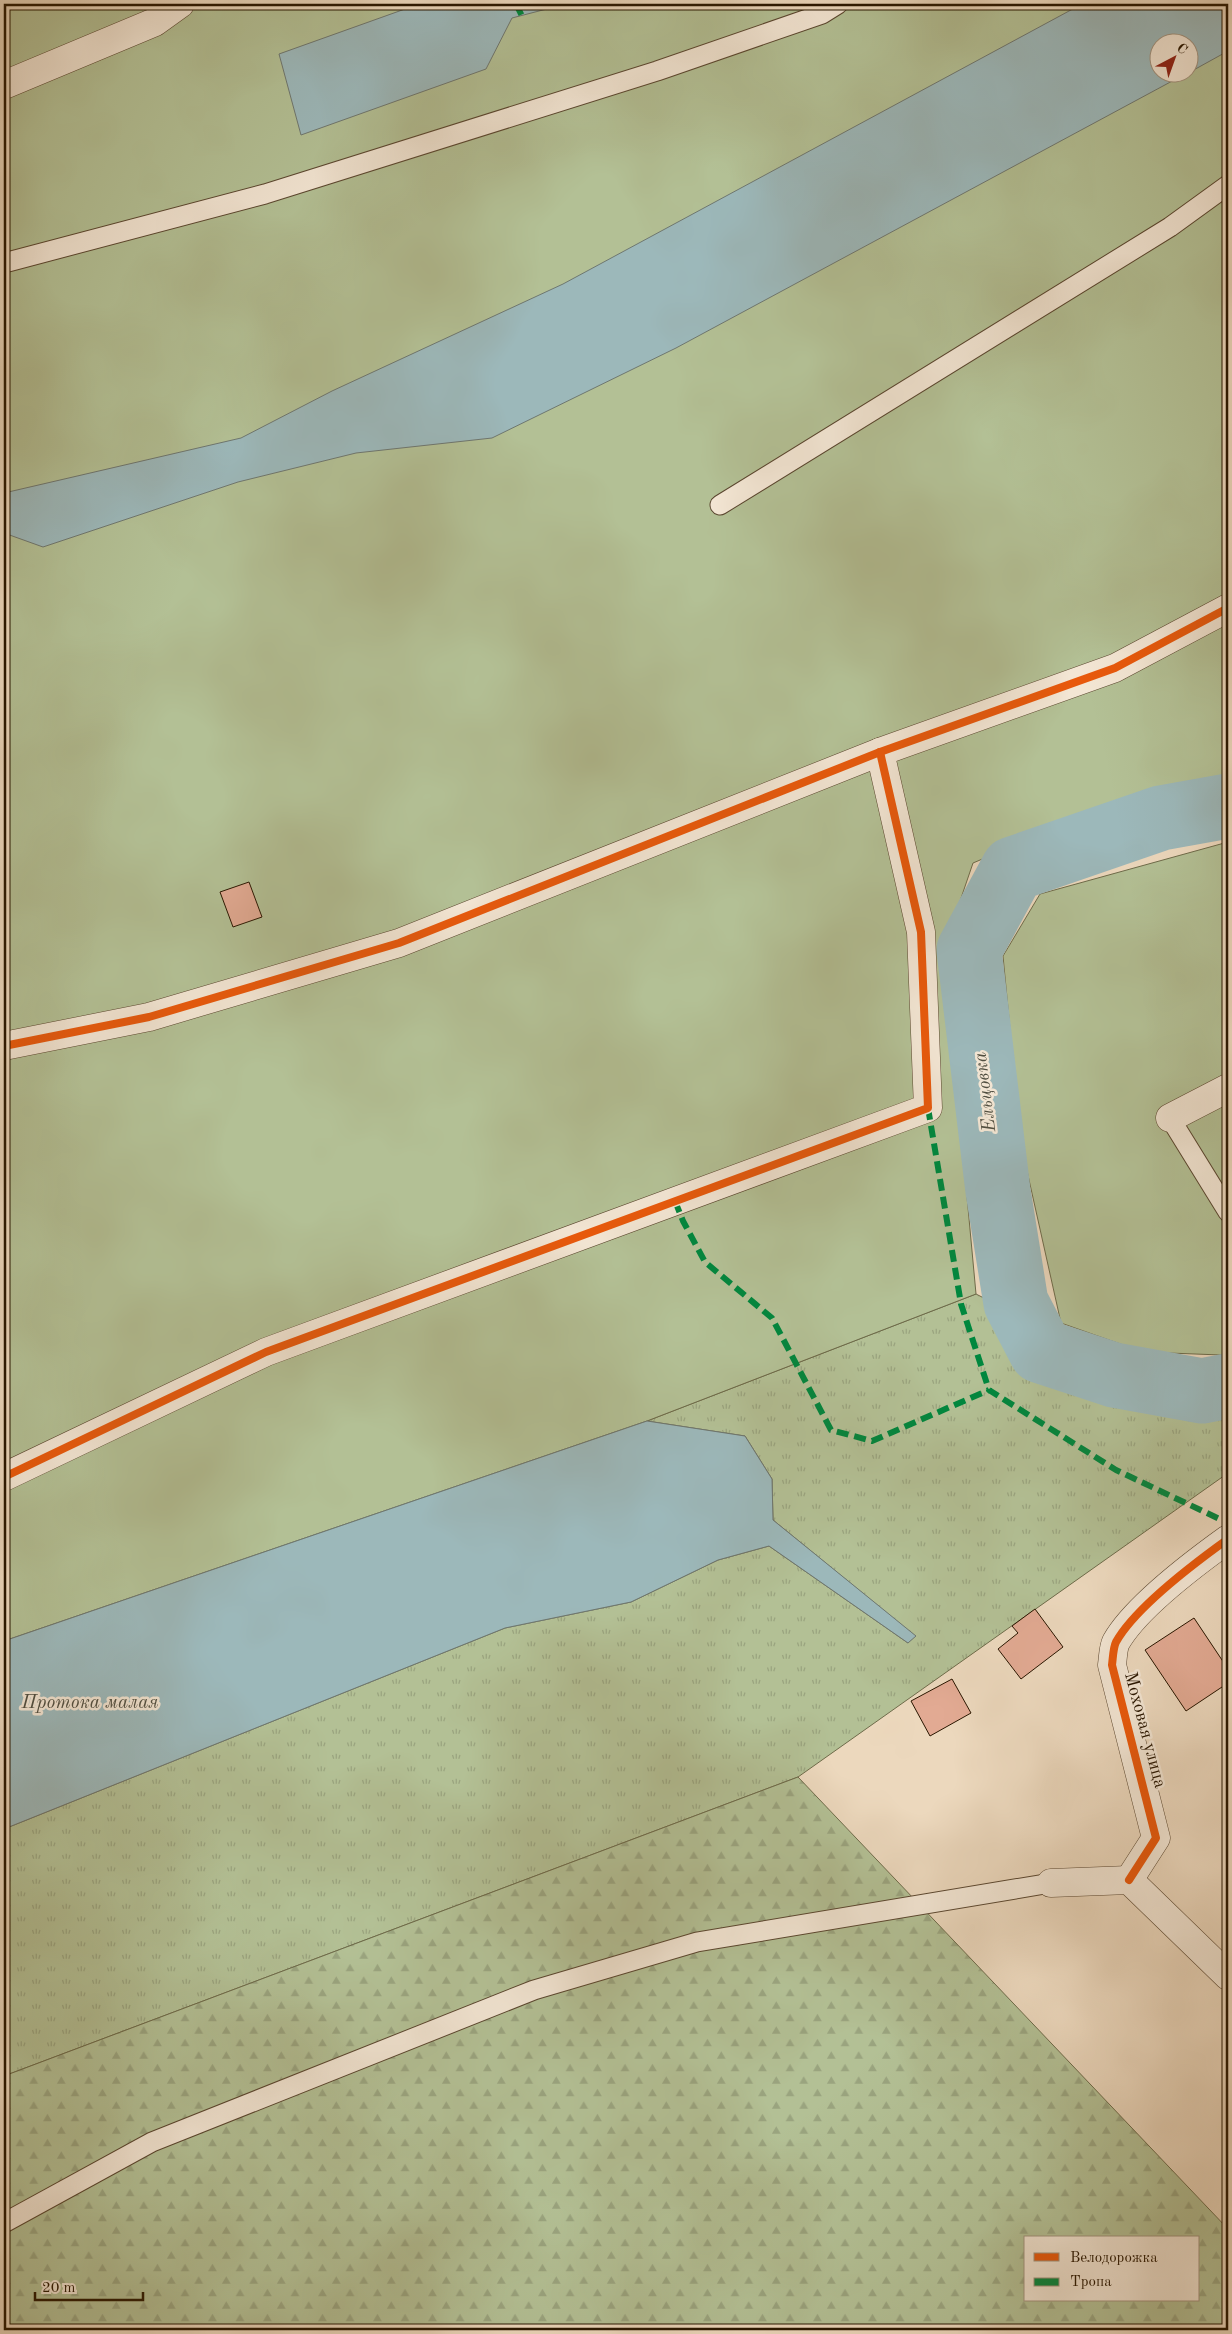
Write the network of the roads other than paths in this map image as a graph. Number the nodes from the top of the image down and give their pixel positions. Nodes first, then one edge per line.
1 (180, 4) edge
2 (838, 4) edge
3 (4, 85) edge
4 (1228, 185) edge
5 (4, 263) edge
6 (720, 505) dead end
7 (1228, 608) edge
8 (880, 752) junction
9 (4, 1046) edge
10 (1228, 1088) edge
11 (1170, 1118) joint
12 (1228, 1212) edge
13 (4, 1477) edge
14 (1228, 1539) edge
15 (1129, 1880) junction
16 (1051, 1883) joint
17 (1228, 1976) edge
18 (4, 2223) edge

1 - 3 street
2 - 5 lane
4 - 6 lane
7 - 8 street
8 - 9 street
8 - 13 street
10 - 11 street
11 - 12 lane
14 - 15 street, Моховая улица
15 - 16 street
15 - 17 street
16 - 18 lane

